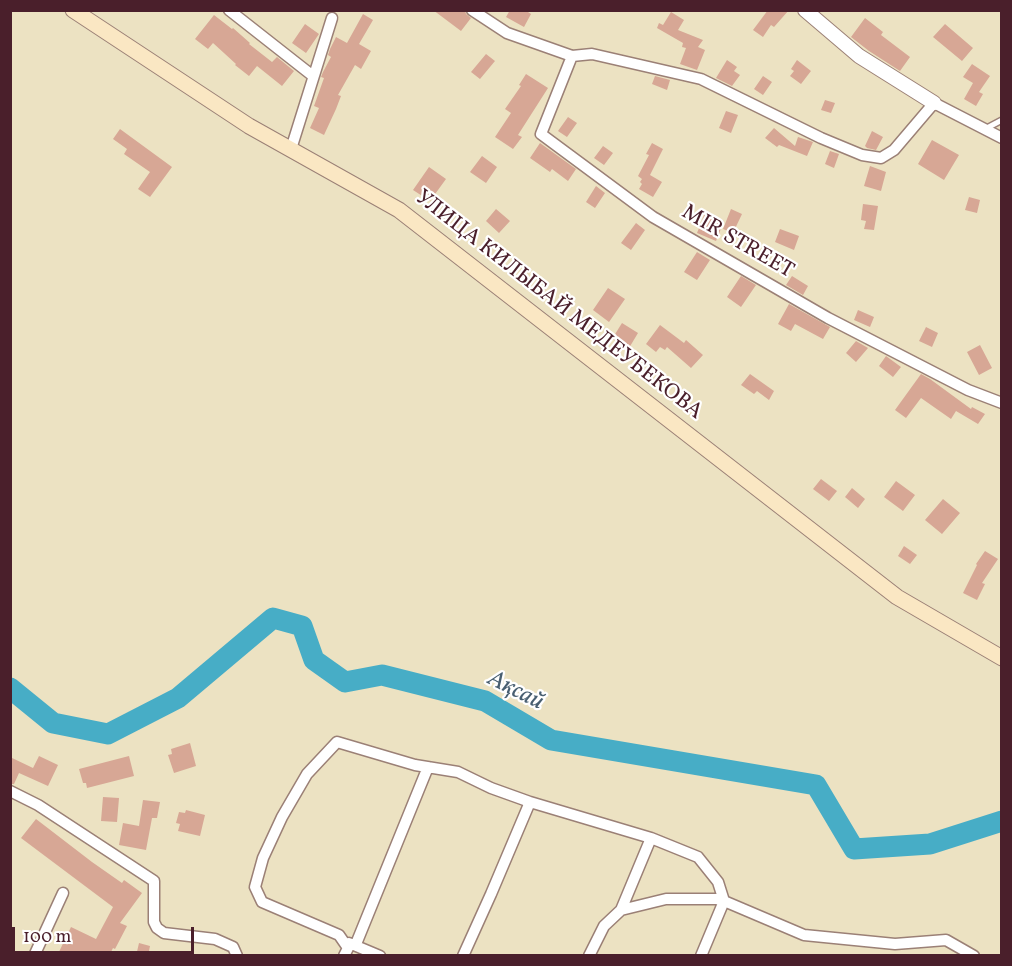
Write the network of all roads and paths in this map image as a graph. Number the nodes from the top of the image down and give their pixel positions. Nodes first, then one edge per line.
1 (73, 10) edge
2 (229, 10) edge
3 (472, 10) edge
4 (805, 10) edge
5 (332, 18) dead end
6 (572, 56) junction
7 (314, 76) junction
8 (934, 103) junction
9 (1002, 120) edge
10 (984, 130) junction
11 (1002, 138) edge
12 (291, 149) junction
13 (1002, 403) edge
14 (1002, 658) edge
15 (428, 768) junction
16 (10, 791) edge
17 (530, 802) junction
18 (651, 838) junction
19 (63, 893) dead end
20 (724, 901) junction
21 (621, 910) junction
22 (343, 941) junction
23 (356, 944) junction
24 (34, 956) edge
25 (237, 956) edge
26 (344, 956) edge
27 (380, 956) edge
28 (464, 956) edge
29 (589, 956) edge
30 (700, 956) edge
31 (975, 956) edge

1 - 12 main road, УЛИЦА КИЛЫБАЙ МЕДЕУБЕКОВА
2 - 7 street
3 - 6 street
4 - 8 street
5 - 7 street
6 - 8 street
6 - 13 street, MIR STREET
7 - 12 street
8 - 10 street
9 - 10 lane
10 - 11 street
12 - 14 main road, УЛИЦА КИЛЫБАЙ МЕДЕУБЕКОВА
15 - 17 street
15 - 22 street
15 - 23 street
16 - 25 street
17 - 18 street
17 - 28 street
18 - 20 street
18 - 21 street
19 - 24 street
20 - 21 street
20 - 30 street
20 - 31 street
21 - 29 street
22 - 23 street
22 - 26 street
23 - 27 street

